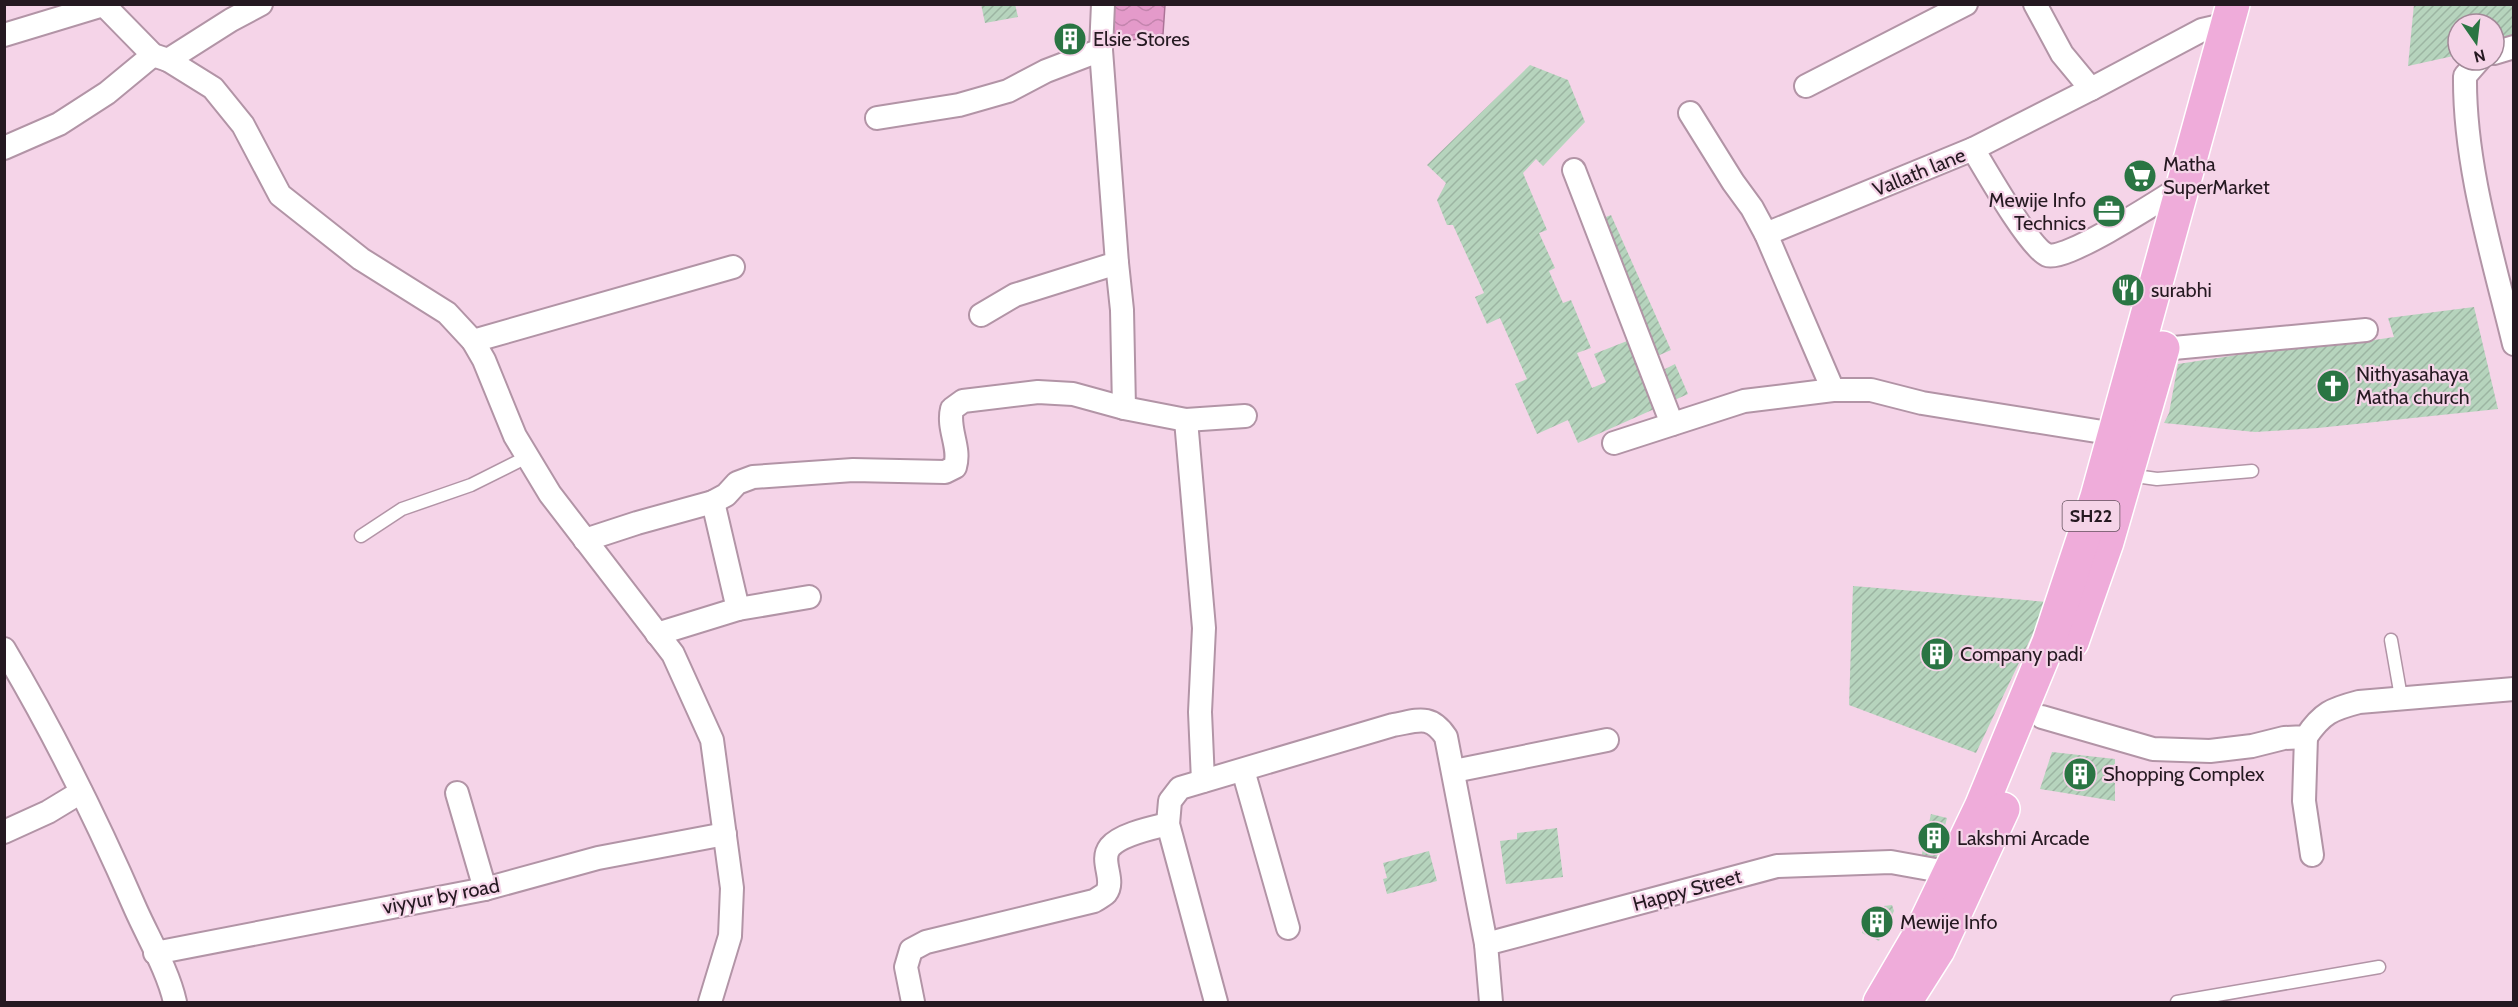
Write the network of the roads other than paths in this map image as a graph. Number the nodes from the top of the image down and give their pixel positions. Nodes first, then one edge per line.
1 (261, 4) edge
2 (1103, 4) edge
3 (1966, 4) edge
4 (2035, 4) edge
5 (2256, 4) edge
6 (103, 5) edge
7 (2230, 14) edge
8 (4, 35) edge
9 (1101, 50) junction
10 (161, 57) junction
11 (2468, 72) edge
12 (1806, 86) dead end
13 (2091, 89) junction
14 (1690, 113) dead end
15 (877, 118) dead end
16 (4, 148) edge
17 (1973, 149) junction
18 (1574, 170) dead end
19 (2184, 185) junction
20 (1766, 234) junction
21 (1117, 262) junction
22 (733, 267) dead end
23 (981, 315) dead end
24 (2366, 330) dead end
25 (473, 341) junction
26 (2514, 344) edge
27 (2163, 349) junction
28 (1833, 390) junction
29 (1124, 408) junction
30 (1245, 416) dead end
31 (1186, 420) junction
32 (1672, 424) junction
33 (2115, 434) junction
34 (1614, 443) dead end
35 (527, 457) junction
36 (2252, 471) dead end
37 (2127, 475) junction
38 (712, 501) junction
39 (362, 536) dead end
40 (585, 540) junction
41 (809, 597) dead end
42 (738, 609) junction
43 (657, 634) junction
44 (2391, 640) dead end
45 (4, 649) edge
46 (2514, 689) edge
47 (2401, 697) junction
48 (2042, 717) junction
49 (2306, 736) junction
50 (1607, 740) dead end
51 (1243, 770) junction
52 (1454, 771) junction
53 (1203, 781) junction
54 (81, 792) junction
55 (457, 793) dead end
56 (1168, 824) junction
57 (4, 832) edge
58 (725, 834) junction
59 (2312, 855) dead end
60 (1962, 875) junction
61 (485, 889) junction
62 (1288, 928) dead end
63 (1486, 945) junction
64 (155, 953) junction
65 (2379, 967) dead end
66 (175, 1002) edge
67 (710, 1002) edge
68 (913, 1002) edge
69 (1216, 1002) edge
70 (1491, 1002) edge
71 (1880, 1002) edge
72 (1905, 1002) edge
73 (2177, 1002) edge

1 - 10 street
2 - 9 street
3 - 12 street
4 - 13 street
5 - 27 main road, SH22
6 - 8 street
6 - 10 street
7 - 13 street
7 - 19 main road, SH22
9 - 15 street
9 - 21 street
10 - 16 street
10 - 25 street
11 - 26 street
13 - 17 street
14 - 20 street
17 - 19 street, Vallath lane
17 - 20 street, Vallath lane
18 - 32 street
19 - 33 main road, SH22
20 - 28 street
21 - 23 street
21 - 29 street
22 - 25 street
24 - 27 street
25 - 35 street
27 - 37 main road, SH22
28 - 32 street
28 - 33 street
29 - 31 street
29 - 38 street
30 - 31 street
31 - 53 street
32 - 34 street
33 - 60 main road, SH22
35 - 39 lane
35 - 40 street
36 - 37 lane
37 - 48 main road, SH22
38 - 40 street
38 - 42 street
40 - 43 street
41 - 42 street
42 - 43 street
43 - 58 street
44 - 47 lane
45 - 54 street
46 - 47 street
47 - 49 street
48 - 49 street
48 - 60 main road, SH22
49 - 59 street
50 - 52 street
51 - 52 street
51 - 53 street
51 - 62 street
52 - 63 street
53 - 56 street
54 - 57 street
54 - 64 street
55 - 61 street
56 - 68 street
56 - 69 street
58 - 61 street, viyyur by road
58 - 67 street
60 - 63 street, Happy Street
60 - 71 main road, SH22
60 - 72 main road, SH22
61 - 64 street, viyyur by road
63 - 70 street
64 - 66 street
65 - 73 lane

